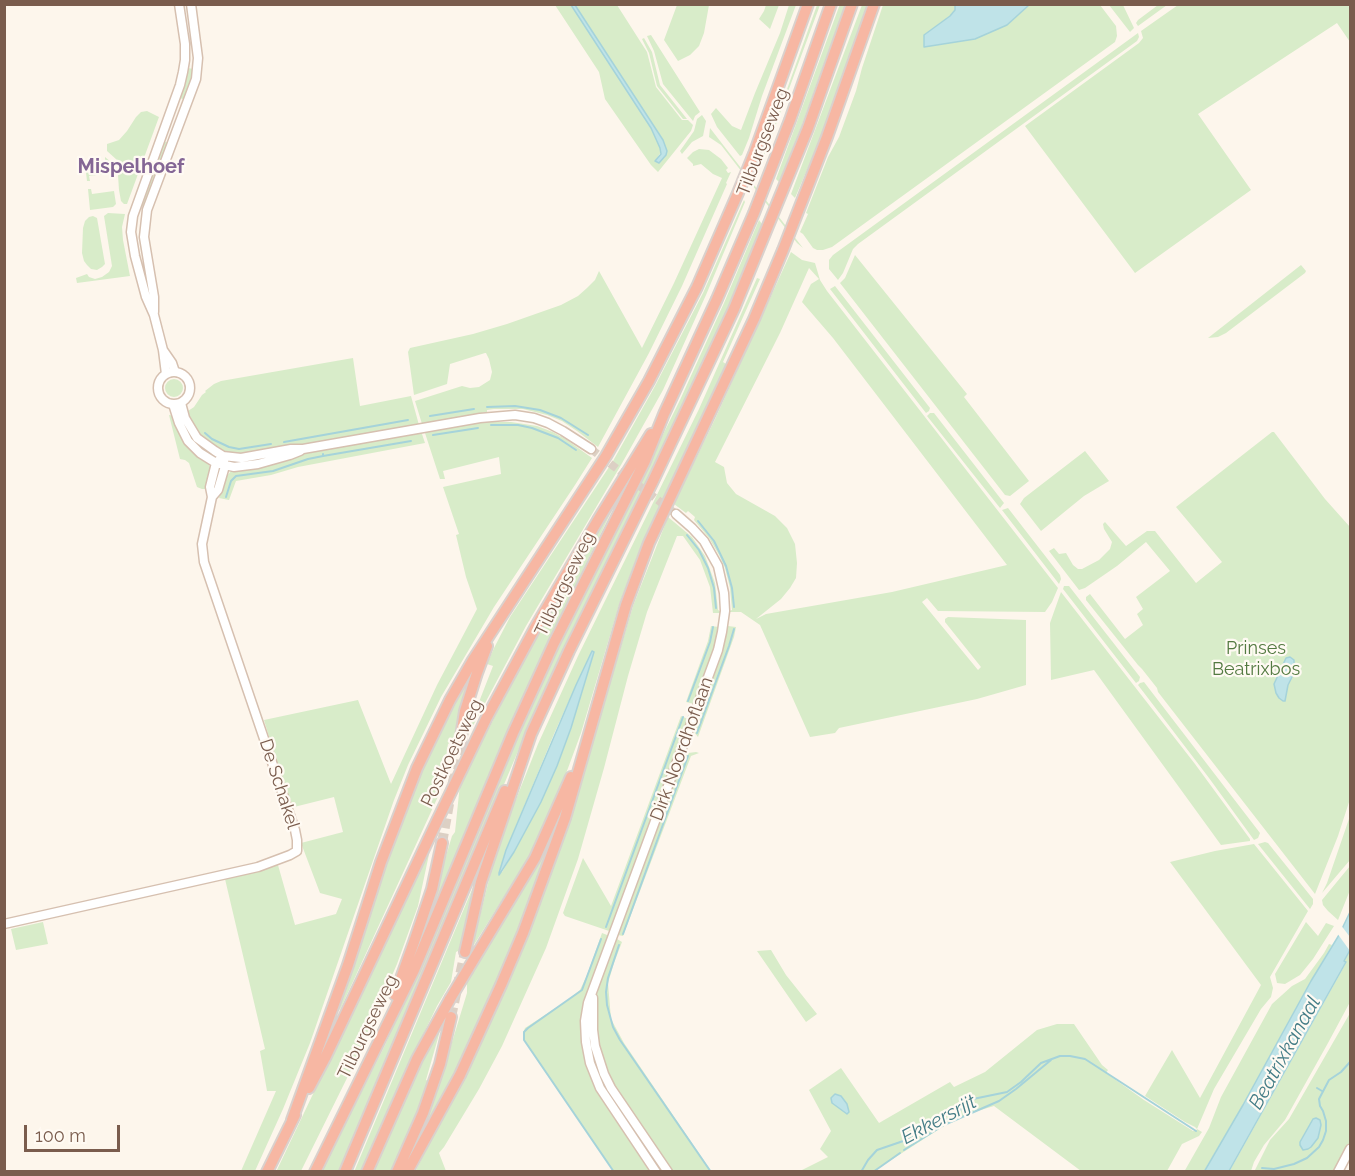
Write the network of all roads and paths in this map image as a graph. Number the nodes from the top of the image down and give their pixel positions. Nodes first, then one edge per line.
1 (179, 4) edge
2 (191, 4) edge
3 (808, 4) edge
4 (831, 4) edge
5 (852, 4) edge
6 (874, 4) edge
7 (154, 315) junction
8 (170, 373) junction
9 (177, 404) junction
10 (664, 414) junction
11 (303, 449) junction
12 (591, 449) tunnel mouth
13 (223, 456) junction
14 (220, 464) junction
15 (676, 514) tunnel mouth
16 (496, 627) junction
17 (531, 734) junction
18 (586, 741) junction
19 (460, 743) tunnel mouth
20 (442, 843) tunnel mouth
21 (4, 924) edge
22 (465, 952) tunnel mouth
23 (593, 991) junction
24 (451, 1017) tunnel mouth
25 (374, 1052) junction
26 (292, 1119) junction
27 (1350, 1149) edge
28 (267, 1172) edge
29 (315, 1172) edge
30 (345, 1172) edge
31 (367, 1172) edge
32 (397, 1172) edge
33 (407, 1172) edge
34 (656, 1172) edge
35 (668, 1172) edge
36 (1338, 1172) edge

1 - 7 street
2 - 7 street
3 - 16 highway, Tilburgseweg
4 - 10 highway, Tilburgseweg
5 - 17 highway, Tilburgseweg
6 - 18 highway
7 - 8 street
8 - 9 street
8 - 9 street
9 - 13 street
9 - 14 street
10 - 25 highway, Tilburgseweg
10 - 26 highway, Postkoetsweg, bridge
11 - 12 street
11 - 13 street
11 - 14 street
13 - 14 street
14 - 21 street, De Schakel
15 - 23 street, Dirk Noordhoflaan
16 - 19 highway
16 - 26 highway, Postkoetsweg
17 - 22 highway, Tilburgseweg
17 - 30 highway
18 - 31 highway, bridge
18 - 33 highway
20 - 25 highway
23 - 34 street, Dirk Noordhoflaan
23 - 35 street, Dirk Noordhoflaan
24 - 32 highway
25 - 29 highway, Tilburgseweg
26 - 28 highway, Postkoetsweg
27 - 36 street

